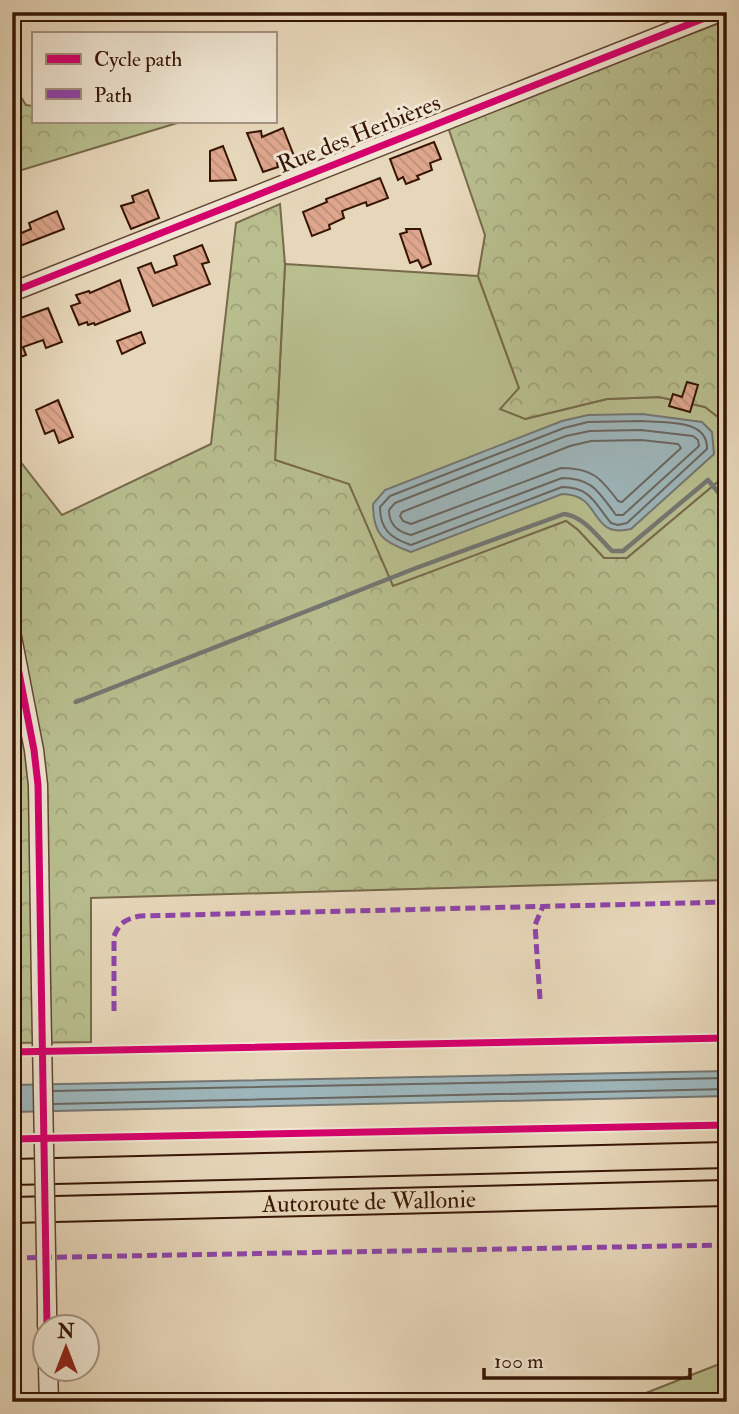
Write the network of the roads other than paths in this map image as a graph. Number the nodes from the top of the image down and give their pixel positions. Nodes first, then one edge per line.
1 (720, 12) edge
2 (12, 292) edge
3 (12, 637) edge
4 (727, 1155) edge
5 (12, 1172) edge
6 (727, 1193) edge
7 (12, 1210) edge
8 (47, 1312) edge
9 (48, 1382) edge
10 (49, 1402) edge

1 - 2 street, Rue des Herbières
3 - 8 street, bridge
4 - 5 highway, Autoroute de Wallonie
6 - 7 highway, Autoroute de Wallonie
9 - 10 street

